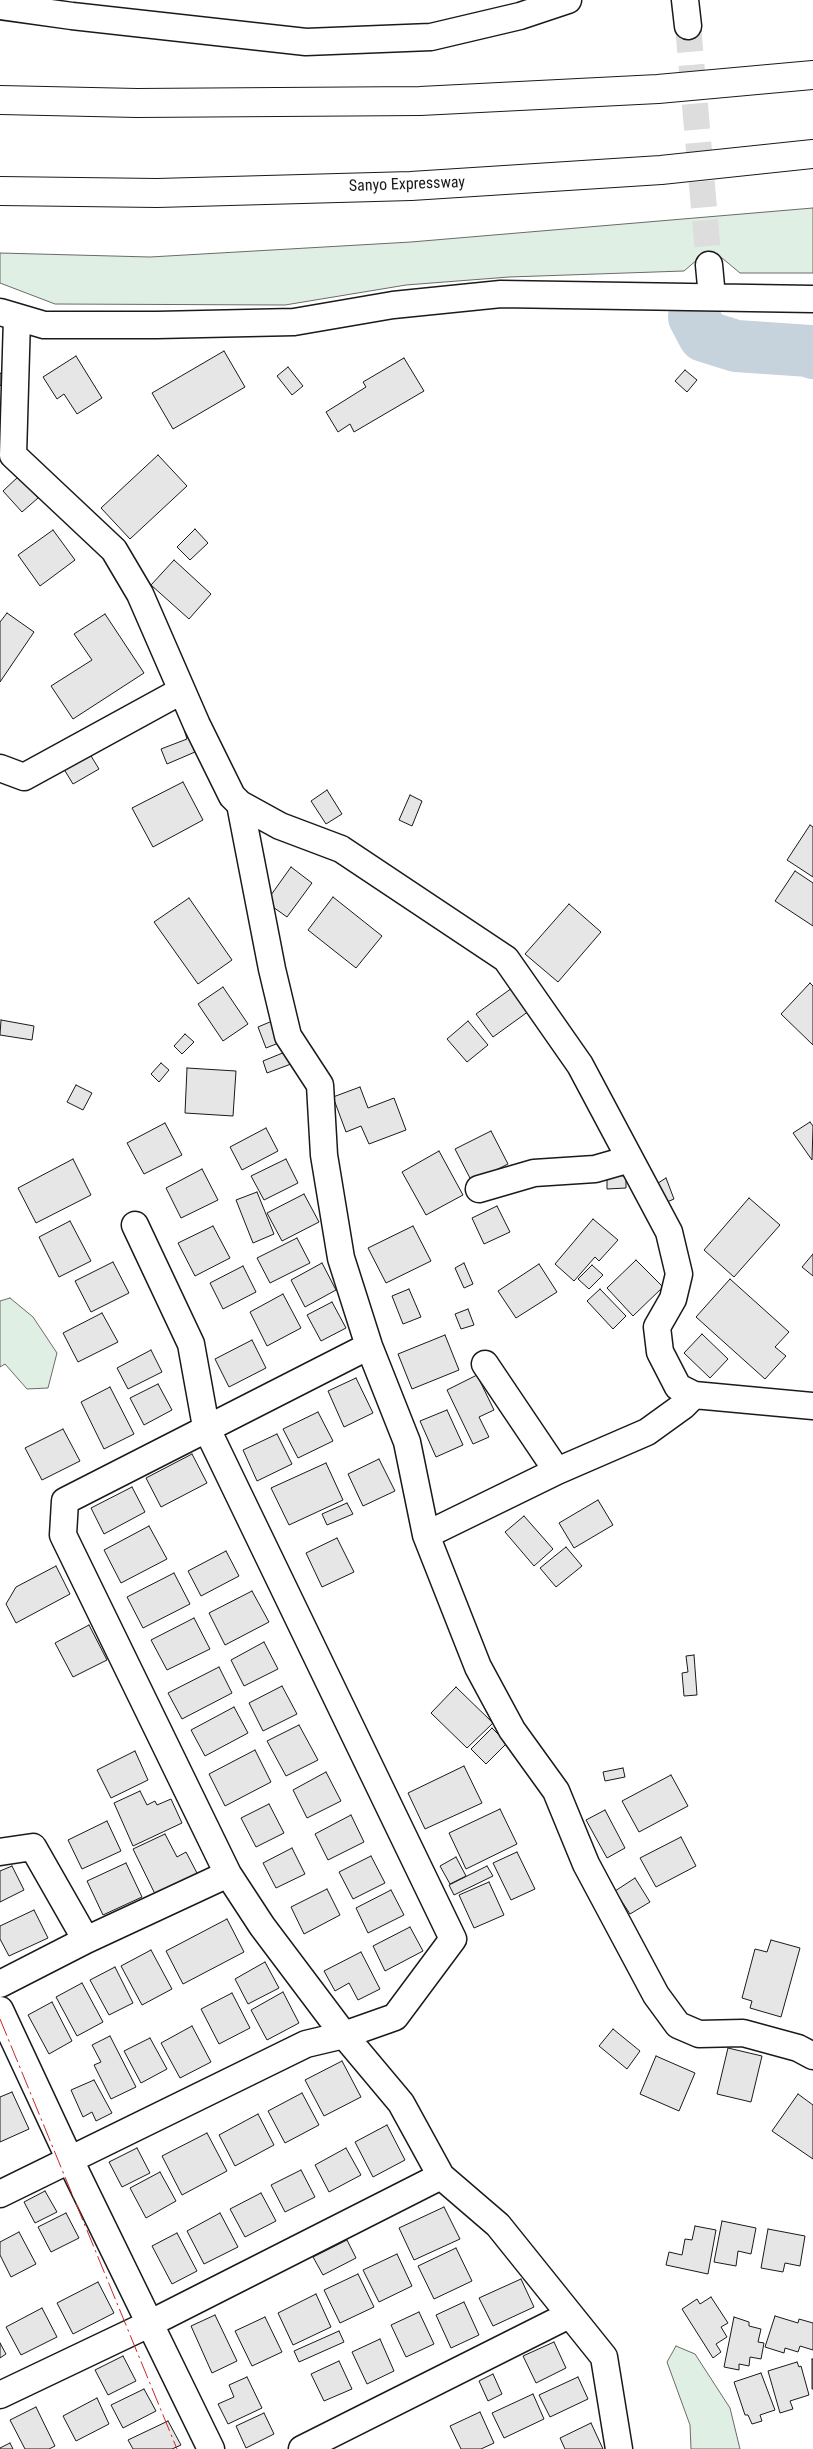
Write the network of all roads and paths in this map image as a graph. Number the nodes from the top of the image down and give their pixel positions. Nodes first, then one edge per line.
1 (568, 0) edge
2 (685, 0) edge
3 (0, 6) edge
4 (688, 26) tunnel mouth
5 (813, 75) edge
6 (0, 100) edge
7 (813, 154) edge
8 (0, 191) edge
9 (709, 265) tunnel mouth
10 (712, 297) junction
11 (813, 299) edge
12 (8, 315) edge
13 (7, 452) edge
14 (181, 691) junction
15 (0, 768) edge
16 (240, 804) junction
17 (630, 1159) junction
18 (479, 1189) dead end
19 (135, 1225) dead end
20 (369, 1346) junction
21 (485, 1364) dead end
22 (694, 1395) junction
23 (813, 1406) edge
24 (206, 1428) junction
25 (557, 1471) junction
26 (426, 1536) junction
27 (0, 1852) edge
28 (228, 1874) junction
29 (86, 1940) junction
30 (0, 1984) edge
31 (0, 2010) edge
32 (344, 2035) junction
33 (813, 2056) edge
34 (70, 2160) junction
35 (441, 2176) junction
36 (0, 2194) edge
37 (569, 2315) junction
38 (149, 2324) junction
39 (0, 2395) edge
40 (211, 2449) edge
41 (302, 2449) edge
42 (619, 2449) edge

1 - 3 street
2 - 4 street
5 - 6 highway
7 - 8 highway, Sanyo Expressway
9 - 10 street
10 - 11 street
10 - 12 street
12 - 13 street
13 - 14 street
14 - 15 street
14 - 16 street
16 - 17 street
16 - 20 street
17 - 18 street
17 - 22 street
19 - 24 street
20 - 24 street
20 - 26 street
21 - 25 street
22 - 23 street
22 - 25 street
24 - 28 street
24 - 32 street
25 - 26 street
26 - 33 street
27 - 29 street
28 - 29 street
28 - 32 street
29 - 30 street
31 - 34 street
32 - 34 street
32 - 35 street
34 - 36 street
34 - 38 street
35 - 37 street
35 - 38 street
37 - 41 street
37 - 42 street
38 - 39 street
38 - 40 street

